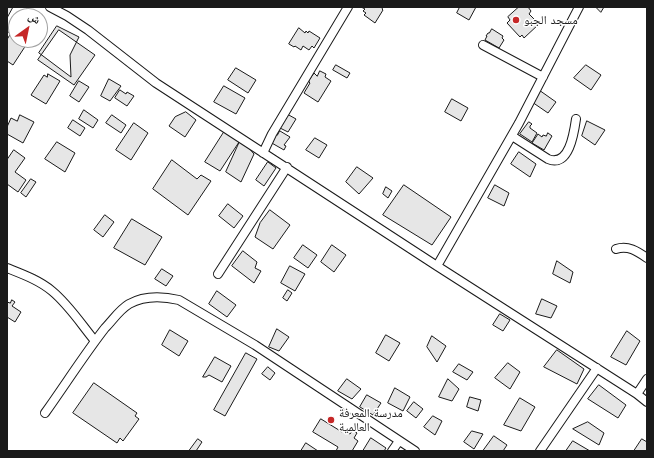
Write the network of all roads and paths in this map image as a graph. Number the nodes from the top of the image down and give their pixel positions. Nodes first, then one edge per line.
1 (50, 7) edge
2 (348, 7) edge
3 (579, 7) edge
4 (483, 45) dead end
5 (543, 77) junction
6 (576, 119) dead end
7 (512, 136) junction
8 (263, 153) junction
9 (286, 167) junction
10 (616, 249) dead end
11 (647, 258) edge
12 (437, 266) junction
13 (7, 268) edge
14 (218, 274) dead end
15 (95, 341) junction
16 (597, 368) junction
17 (647, 380) edge
18 (637, 394) junction
19 (647, 402) edge
20 (45, 413) dead end
21 (399, 441) junction
22 (392, 451) edge
23 (415, 451) edge
24 (540, 451) edge

1 - 8 street
2 - 8 street
3 - 5 street
4 - 5 street
5 - 7 street
6 - 7 street
7 - 12 street
8 - 9 street
9 - 12 street
9 - 14 street
10 - 11 street
12 - 16 street
13 - 15 street
15 - 20 street
15 - 21 street
16 - 18 street
16 - 24 street
17 - 18 street
18 - 19 street
21 - 22 street
21 - 23 street

